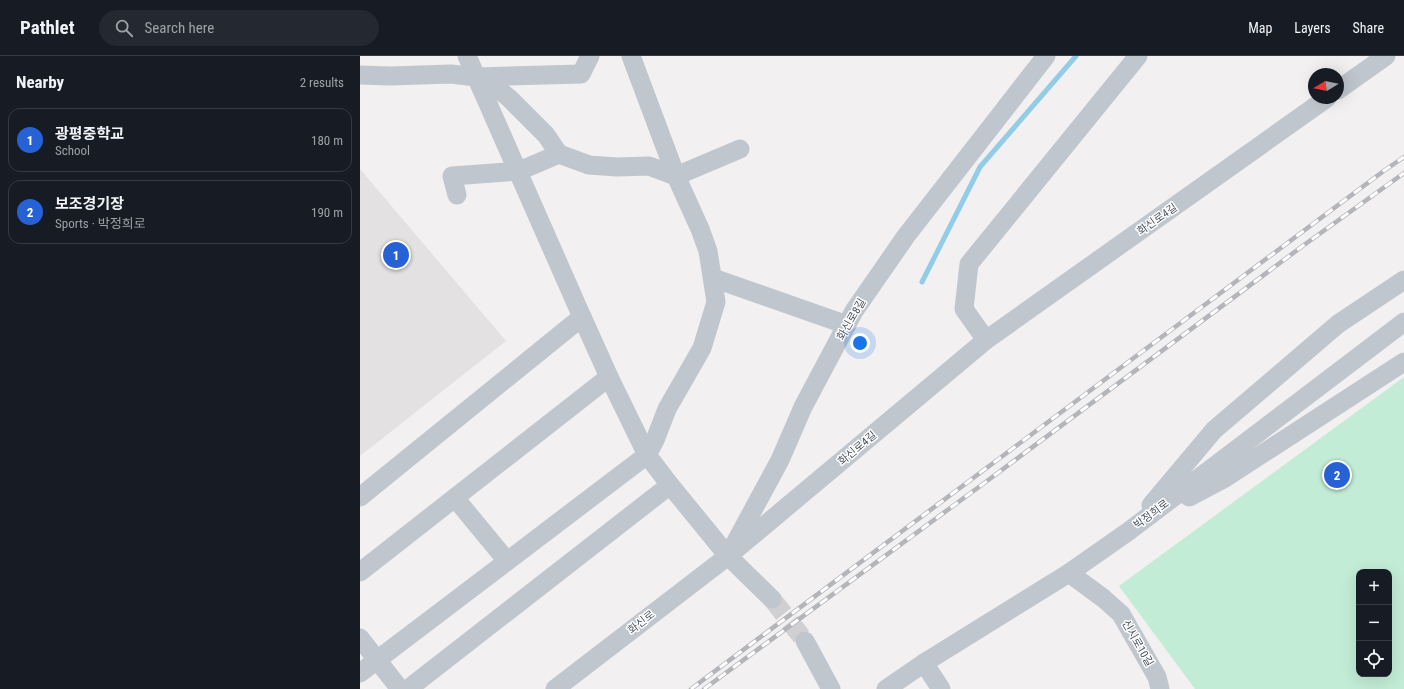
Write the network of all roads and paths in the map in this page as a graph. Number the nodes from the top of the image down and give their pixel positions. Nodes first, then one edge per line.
1 (467, 56) edge
2 (590, 56) edge
3 (631, 56) edge
4 (1046, 56) edge
5 (1138, 56) edge
6 (1386, 56) edge
7 (360, 75) edge
8 (476, 78) junction
9 (1344, 86) edge
10 (1319, 104) edge
11 (740, 149) dead end
12 (559, 154) junction
13 (519, 171) junction
14 (676, 176) junction
15 (457, 195) dead end
16 (713, 278) junction
17 (1404, 280) edge
18 (582, 317) junction
19 (1404, 322) edge
20 (847, 325) junction
21 (986, 340) junction
22 (1404, 362) edge
23 (609, 377) junction
24 (648, 455) junction
25 (670, 485) junction
26 (360, 498) edge
27 (455, 498) junction
28 (1129, 531) junction
29 (728, 556) junction
30 (507, 561) junction
31 (360, 572) edge
32 (1069, 573) junction
33 (772, 599) tunnel mouth
34 (360, 638) edge
35 (805, 641) tunnel mouth
36 (377, 660) junction
37 (924, 663) junction
38 (360, 673) edge
39 (400, 689) edge
40 (408, 689) edge
41 (555, 689) edge
42 (831, 689) edge
43 (886, 689) edge
44 (941, 689) edge
45 (1160, 689) edge

1 - 8 street
2 - 8 street
3 - 14 street
4 - 20 street, 화신로8길
5 - 21 street
6 - 9 street
7 - 8 street
8 - 12 street
8 - 13 street
10 - 21 street, 화신로4길
11 - 14 street
12 - 13 street
12 - 14 street
13 - 15 street
13 - 18 street
14 - 16 street
16 - 20 street
16 - 24 street
17 - 28 street
18 - 23 street
18 - 26 street
19 - 28 street, 박정희로
20 - 29 street, 화신로8길
21 - 29 street, 화신로4길
22 - 28 street
23 - 24 street
23 - 27 street
24 - 25 street
24 - 30 street
25 - 29 street
25 - 40 street
27 - 30 street
27 - 31 street
28 - 32 street, 박정희로
29 - 33 street
29 - 41 street, 화신로
30 - 36 street
32 - 37 street, 박정희로
32 - 45 street, 신시로10길
34 - 36 street
35 - 42 street
36 - 38 street
36 - 39 street
37 - 43 street, 박정희로
37 - 44 street

